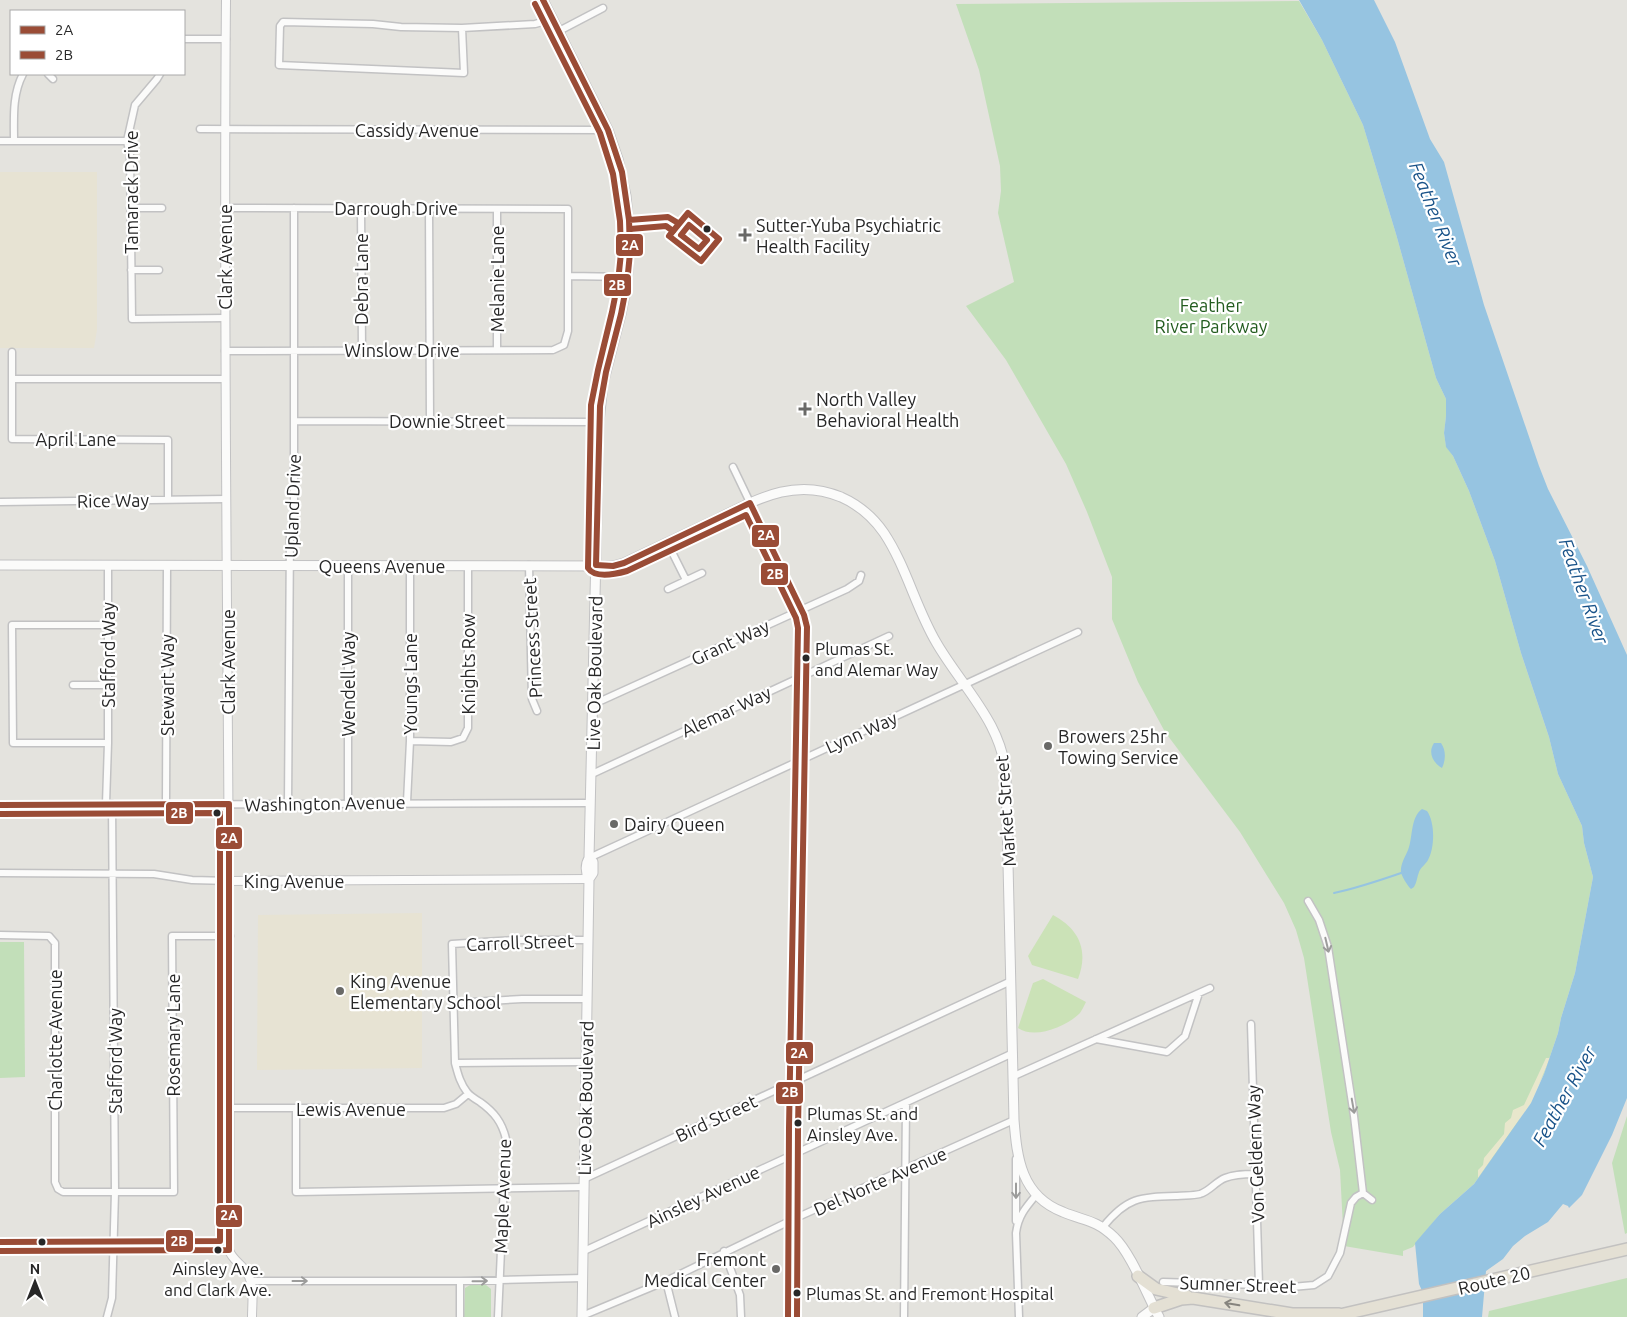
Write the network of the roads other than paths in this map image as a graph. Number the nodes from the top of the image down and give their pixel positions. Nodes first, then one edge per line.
1 (226, 0) edge
2 (543, 0) edge
3 (603, 8) dead end
4 (552, 19) junction
5 (462, 28) junction
6 (559, 31) junction
7 (185, 39) edge
8 (226, 40) junction
9 (22, 75) edge
10 (49, 75) edge
11 (160, 75) edge
12 (53, 80) dead end
13 (200, 129) dead end
14 (225, 130) junction
15 (608, 130) junction
16 (128, 141) junction
17 (0, 142) edge
18 (14, 142) junction
19 (130, 208) junction
20 (162, 208) dead end
21 (225, 208) junction
22 (294, 208) junction
23 (361, 208) junction
24 (429, 208) junction
25 (497, 209) junction
26 (131, 270) junction
27 (159, 270) dead end
28 (568, 276) junction
29 (628, 277) junction
30 (225, 318) junction
31 (294, 349) junction
32 (362, 350) junction
33 (430, 350) junction
34 (497, 350) junction
35 (225, 351) junction
36 (12, 352) dead end
37 (12, 378) junction
38 (225, 378) junction
39 (294, 421) junction
40 (430, 422) junction
41 (599, 422) junction
42 (733, 467) dead end
43 (168, 499) junction
44 (226, 499) junction
45 (0, 502) edge
46 (750, 503) junction
47 (668, 542) junction
48 (0, 565) edge
49 (108, 565) junction
50 (167, 565) junction
51 (529, 565) junction
52 (596, 565) junction
53 (228, 566) junction
54 (290, 566) junction
55 (348, 566) junction
56 (410, 566) junction
57 (468, 566) junction
58 (702, 573) dead end
59 (861, 575) dead end
60 (686, 580) junction
61 (668, 589) dead end
62 (801, 609) junction
63 (108, 625) junction
64 (1078, 632) dead end
65 (888, 636) dead end
66 (806, 674) junction
67 (966, 684) junction
68 (73, 685) dead end
69 (108, 685) junction
70 (594, 704) junction
71 (537, 711) dead end
72 (410, 742) junction
73 (108, 744) junction
74 (805, 758) junction
75 (592, 774) junction
76 (407, 802) junction
77 (348, 803) junction
78 (590, 803) junction
79 (109, 804) junction
80 (166, 804) junction
81 (229, 804) junction
82 (288, 804) junction
83 (0, 805) edge
84 (590, 858) junction
85 (0, 873) edge
86 (114, 874) junction
87 (589, 879) junction
88 (230, 881) junction
89 (1308, 901) dead end
90 (0, 935) edge
91 (230, 936) junction
92 (588, 940) junction
93 (452, 944) joint
94 (1012, 981) junction
95 (1210, 988) dead end
96 (1199, 993) junction
97 (587, 999) junction
98 (453, 1003) junction
99 (1251, 1024) dead end
100 (1096, 1039) junction
101 (1013, 1053) junction
102 (586, 1062) junction
103 (455, 1063) junction
104 (1014, 1076) junction
105 (799, 1079) junction
106 (468, 1094) junction
107 (906, 1103) junction
108 (230, 1108) junction
109 (296, 1109) junction
110 (1014, 1120) junction
111 (1016, 1150) junction
112 (798, 1152) junction
113 (906, 1170) junction
114 (1255, 1174) junction
115 (584, 1183) junction
116 (505, 1188) junction
117 (115, 1192) junction
118 (1363, 1193) junction
119 (1037, 1194) junction
120 (1372, 1200) dead end
121 (798, 1217) junction
122 (1104, 1227) junction
123 (1016, 1233) junction
124 (1627, 1249) edge
125 (229, 1250) junction
126 (0, 1251) edge
127 (584, 1251) junction
128 (114, 1252) junction
129 (724, 1252) junction
130 (1627, 1256) edge
131 (1138, 1276) junction
132 (583, 1278) junction
133 (499, 1280) junction
134 (460, 1281) junction
135 (666, 1281) junction
136 (251, 1282) junction
137 (1163, 1282) dead end
138 (1259, 1284) junction
139 (1193, 1298) junction
140 (1156, 1312) edge
141 (1358, 1314) edge
142 (582, 1316) edge
143 (107, 1317) edge
144 (252, 1317) edge
145 (460, 1317) edge
146 (498, 1317) edge
147 (676, 1317) edge
148 (741, 1317) edge
149 (797, 1317) edge
150 (904, 1317) edge
151 (1019, 1317) edge
152 (1142, 1317) edge
153 (1331, 1317) edge

1 - 8 street, Clark Avenue
2 - 4 main road, Live Oak Boulevard
3 - 6 street
4 - 5 street
4 - 6 main road, Live Oak Boulevard
5 - 5 street
6 - 15 main road, Live Oak Boulevard
7 - 8 street
8 - 14 street, Clark Avenue
9 - 18 street
10 - 12 street
11 - 16 street, Tamarack Drive
13 - 14 street, Cassidy Avenue
14 - 15 street, Cassidy Avenue
14 - 21 street, Clark Avenue
15 - 29 main road, Live Oak Boulevard
16 - 18 street
16 - 19 street, Tamarack Drive
17 - 18 street
19 - 20 street
19 - 26 street, Tamarack Drive
21 - 22 street, Darrough Drive
21 - 30 street, Clark Avenue
22 - 23 street, Darrough Drive
22 - 31 street, Upland Drive
23 - 24 street, Darrough Drive
23 - 32 street, Debra Lane
24 - 25 street, Darrough Drive
24 - 33 street
25 - 28 street, Darrough Drive
25 - 34 street, Melanie Lane
26 - 27 street
26 - 30 street, Tamarack Drive
28 - 29 street
28 - 34 street, Winslow Drive
29 - 41 main road, Live Oak Boulevard
30 - 35 street, Clark Avenue
31 - 32 street, Winslow Drive
31 - 35 street, Winslow Drive
31 - 39 street, Upland Drive
32 - 33 street, Winslow Drive
33 - 34 street, Winslow Drive
33 - 40 street
35 - 38 street, Clark Avenue
36 - 37 street, April Lane
37 - 38 street
37 - 43 street, April Lane
38 - 44 street, Clark Avenue
39 - 40 street, Downie Street
39 - 54 street, Upland Drive
40 - 41 street, Downie Street
41 - 52 main road, Live Oak Boulevard
42 - 46 street
43 - 44 street, Rice Way
43 - 45 street, Rice Way
44 - 53 street, Clark Avenue
46 - 47 main road, Queens Avenue
46 - 62 street
46 - 67 main road, Market Street
47 - 52 main road, Queens Avenue
47 - 60 street
48 - 49 main road, Queens Avenue
49 - 50 main road, Queens Avenue
49 - 63 street, Stafford Way
50 - 53 main road, Queens Avenue
50 - 80 street, Stewart Way
51 - 52 main road, Queens Avenue
51 - 57 main road, Queens Avenue
51 - 71 street, Princess Street
52 - 70 main road, Live Oak Boulevard
53 - 54 main road, Queens Avenue
53 - 81 street, Clark Avenue
54 - 55 main road, Queens Avenue
54 - 82 street, Upland Drive
55 - 56 main road, Queens Avenue
55 - 77 street, Wendell Way
56 - 57 main road, Queens Avenue
56 - 72 street, Youngs Lane
57 - 72 street, Knights Row
58 - 60 street
59 - 62 street, Grant Way
60 - 61 street
62 - 66 street
62 - 70 street, Grant Way
63 - 69 street, Stafford Way
63 - 73 street
64 - 67 street, Lynn Way
65 - 66 street, Alemar Way
66 - 74 street
66 - 75 street, Alemar Way
67 - 74 street, Lynn Way
67 - 94 main road, Market Street
68 - 69 street
69 - 73 street, Stafford Way
70 - 75 main road, Live Oak Boulevard
72 - 76 street, Youngs Lane
73 - 79 street, Stafford Way
74 - 84 street, Lynn Way
74 - 105 street
75 - 78 main road, Live Oak Boulevard
76 - 77 street, Washington Avenue
76 - 78 street, Washington Avenue
77 - 82 street, Washington Avenue
78 - 84 main road, Live Oak Boulevard
79 - 80 street, Washington Avenue
79 - 83 street, Washington Avenue
79 - 86 street, Stafford Way
80 - 81 street, Washington Avenue
81 - 82 street, Washington Avenue
81 - 88 street, Clark Avenue
84 - 87 main road, Live Oak Boulevard
85 - 86 street, King Avenue
86 - 88 street, King Avenue
86 - 117 street, Stafford Way
87 - 88 street, King Avenue
87 - 92 main road, Live Oak Boulevard
88 - 91 street, Clark Avenue
89 -> 118 street
90 - 117 street, Charlotte Avenue
91 - 108 street, Clark Avenue
91 - 117 street, Rosemary Lane
92 - 93 street, Carroll Street
92 - 97 main road, Live Oak Boulevard
93 - 98 street, Maple Avenue
94 - 101 main road, Market Street
94 - 105 street, Bird Street
95 - 96 street
96 - 100 street
96 - 100 street
97 - 98 street
97 - 102 main road, Live Oak Boulevard
98 - 103 street, Maple Avenue
99 - 114 street, Von Geldern Way
100 - 104 street
101 - 104 main road, Market Street
101 - 107 street, Ainsley Avenue
102 - 103 street
102 - 115 main road, Live Oak Boulevard
103 - 106 street, Maple Avenue
104 - 110 main road, Market Street
105 - 112 street
105 - 115 street, Bird Street
106 - 109 street, Lewis Avenue
106 - 116 street, Maple Avenue
107 - 112 street, Ainsley Avenue
107 - 113 street
108 - 109 street, Lewis Avenue
108 - 125 street, Clark Avenue
109 - 116 street, Bird Street
110 - 111 main road, Market Street
110 - 113 street, Del Norte Avenue
111 - 119 main road, Market Street
111 -> 123 street, Market Street
112 - 121 street
112 - 127 street, Ainsley Avenue
113 - 121 street, Del Norte Avenue
113 - 150 street
114 - 122 street
114 - 138 street, Von Geldern Way
115 - 116 street, Bird Street
115 - 127 main road, Live Oak Boulevard
116 - 133 street, Maple Avenue
117 - 128 street, Stafford Way
118 - 120 street
118 - 138 street, Sumner Street
119 - 122 main road
119 - 123 street, Market Street
121 - 129 street, Del Norte Avenue
121 - 149 street
122 - 131 main road
123 - 151 street, Market Street
124 - 141 highway, Route 20
125 - 128 street
125 - 136 street
126 - 128 street
127 - 132 main road, Live Oak Boulevard
128 - 143 street, Stafford Way
129 - 135 street, Del Norte Avenue
129 - 148 street
130 - 141 highway, Route 20
131 - 139 highway
131 - 140 main road
132 - 133 street
132 - 142 main road, Live Oak Boulevard
134 -> 133 street
133 - 146 street, Maple Avenue
136 -> 134 street
134 - 145 street
135 - 142 street, Del Norte Avenue
135 - 147 street
136 - 144 street
137 - 138 street, Sumner Street
139 - 140 highway
141 -> 139 highway
140 - 152 main road
141 - 153 highway

